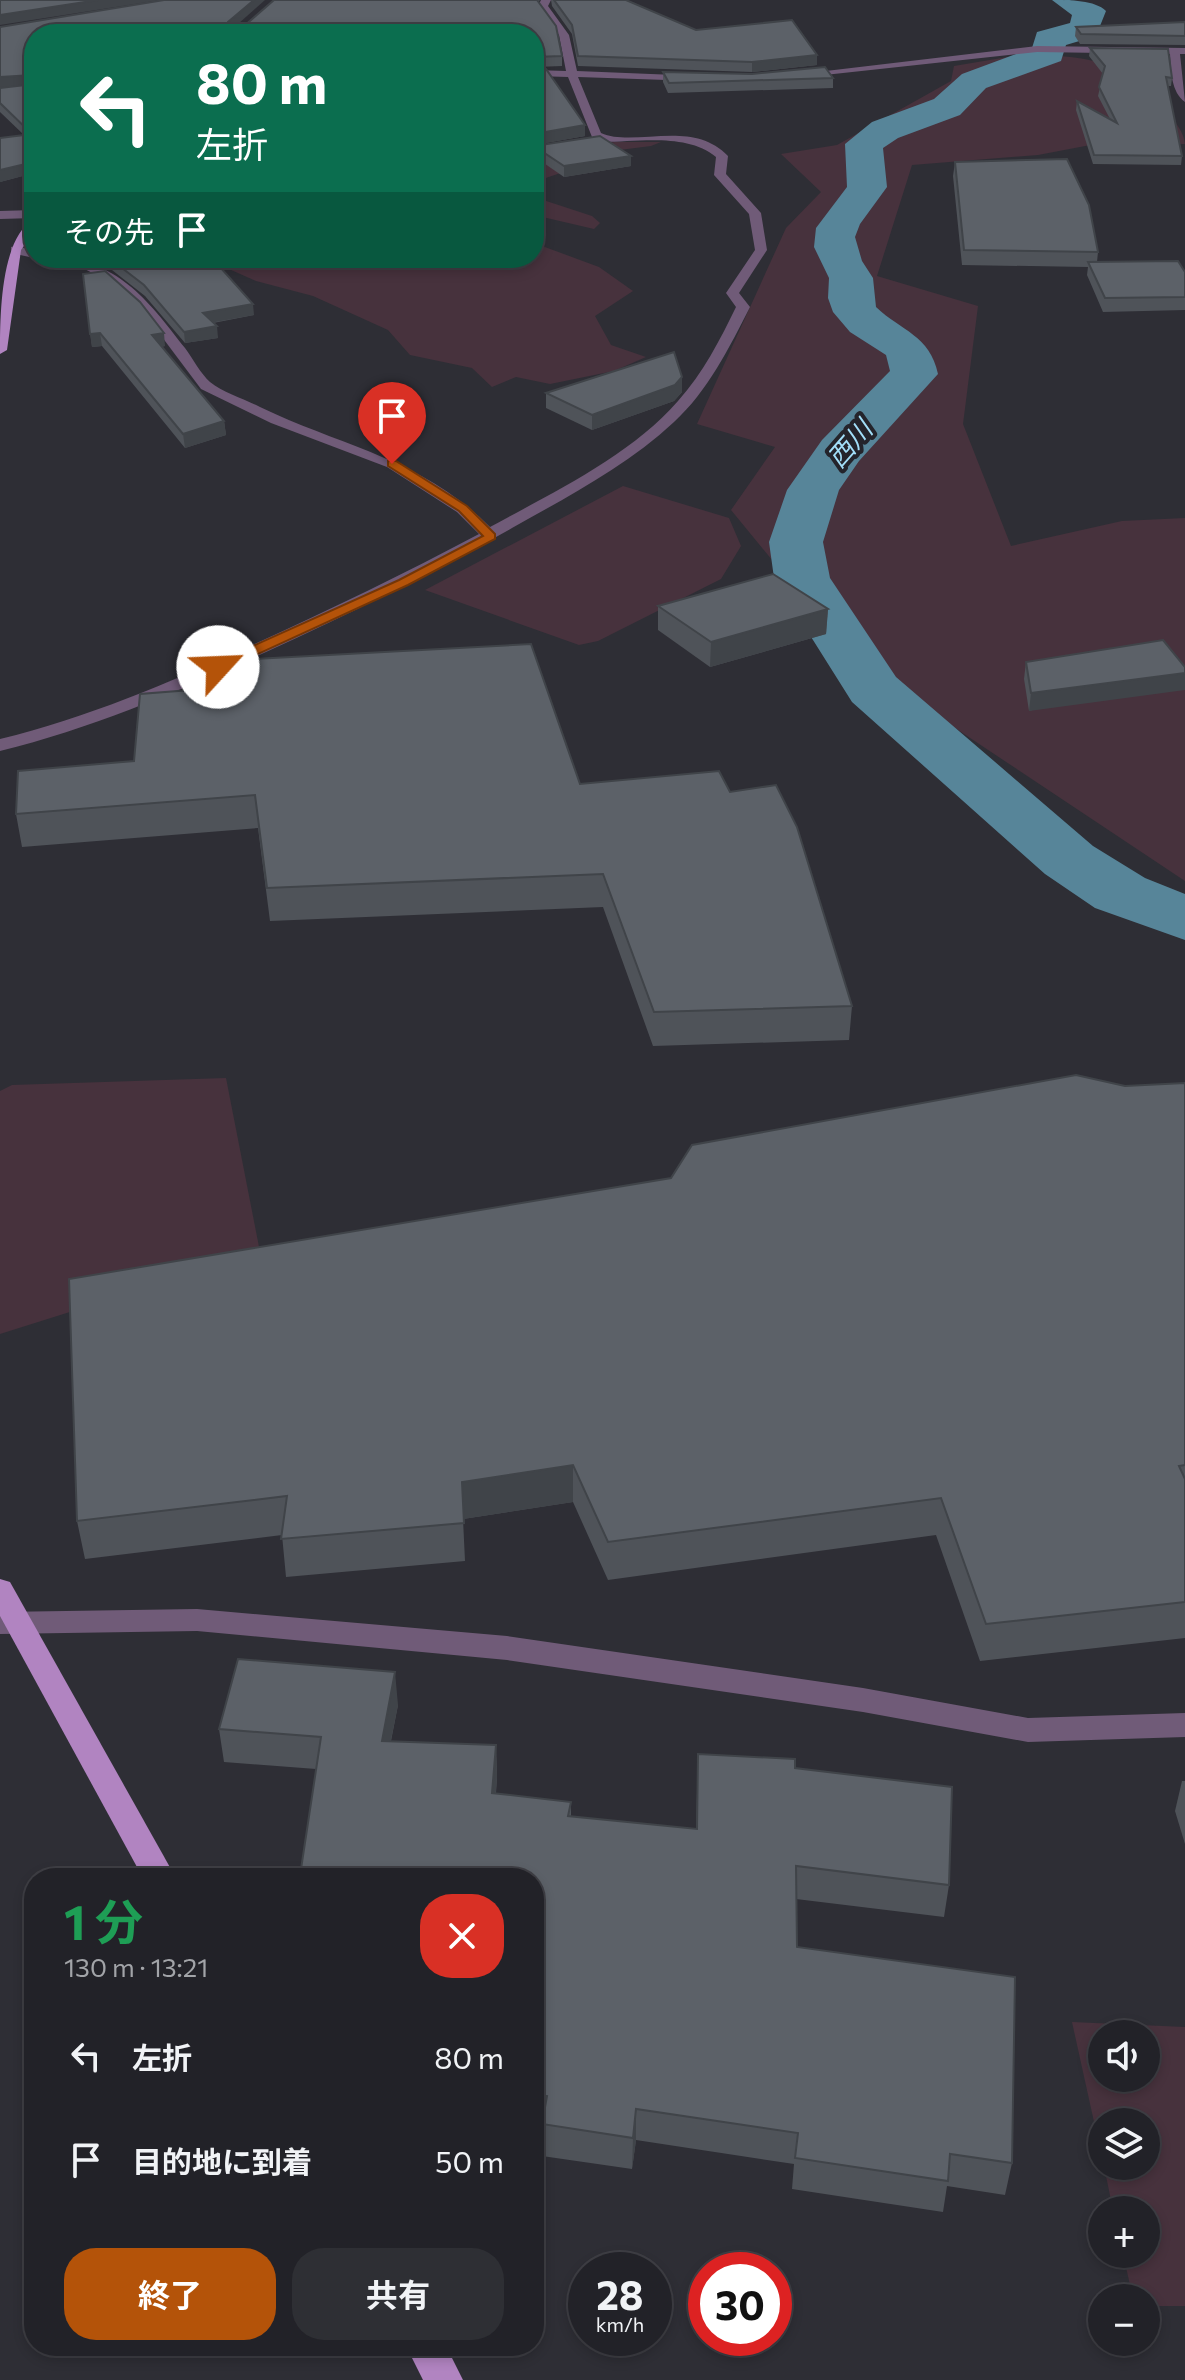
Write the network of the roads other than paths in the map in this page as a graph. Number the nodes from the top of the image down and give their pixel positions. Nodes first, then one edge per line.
1 (546, 0) edge
2 (1180, 51) edge
3 (858, 58) dead end
4 (867, 69) junction
5 (544, 73) edge
6 (572, 74) junction
7 (782, 76) edge
8 (710, 78) edge
9 (1185, 99) edge
10 (24, 214) edge
11 (0, 215) edge
12 (24, 237) edge
13 (15, 250) junction
14 (24, 252) edge
15 (93, 268) edge
16 (0, 350) edge
17 (491, 537) junction
18 (0, 745) edge
19 (0, 1590) edge
20 (8, 1623) edge
21 (1185, 1725) edge
22 (154, 1868) edge
23 (431, 2356) edge
24 (444, 2380) edge

1 - 6 street
2 - 4 street
2 - 9 street
3 - 4 street
4 - 7 street
5 - 6 street
6 - 8 street
6 - 17 street
10 - 11 street
12 - 13 main road
13 - 14 street
13 - 16 main road
15 - 17 street
17 - 18 street
19 - 20 main road
20 - 21 street
20 - 22 main road
23 - 24 main road

